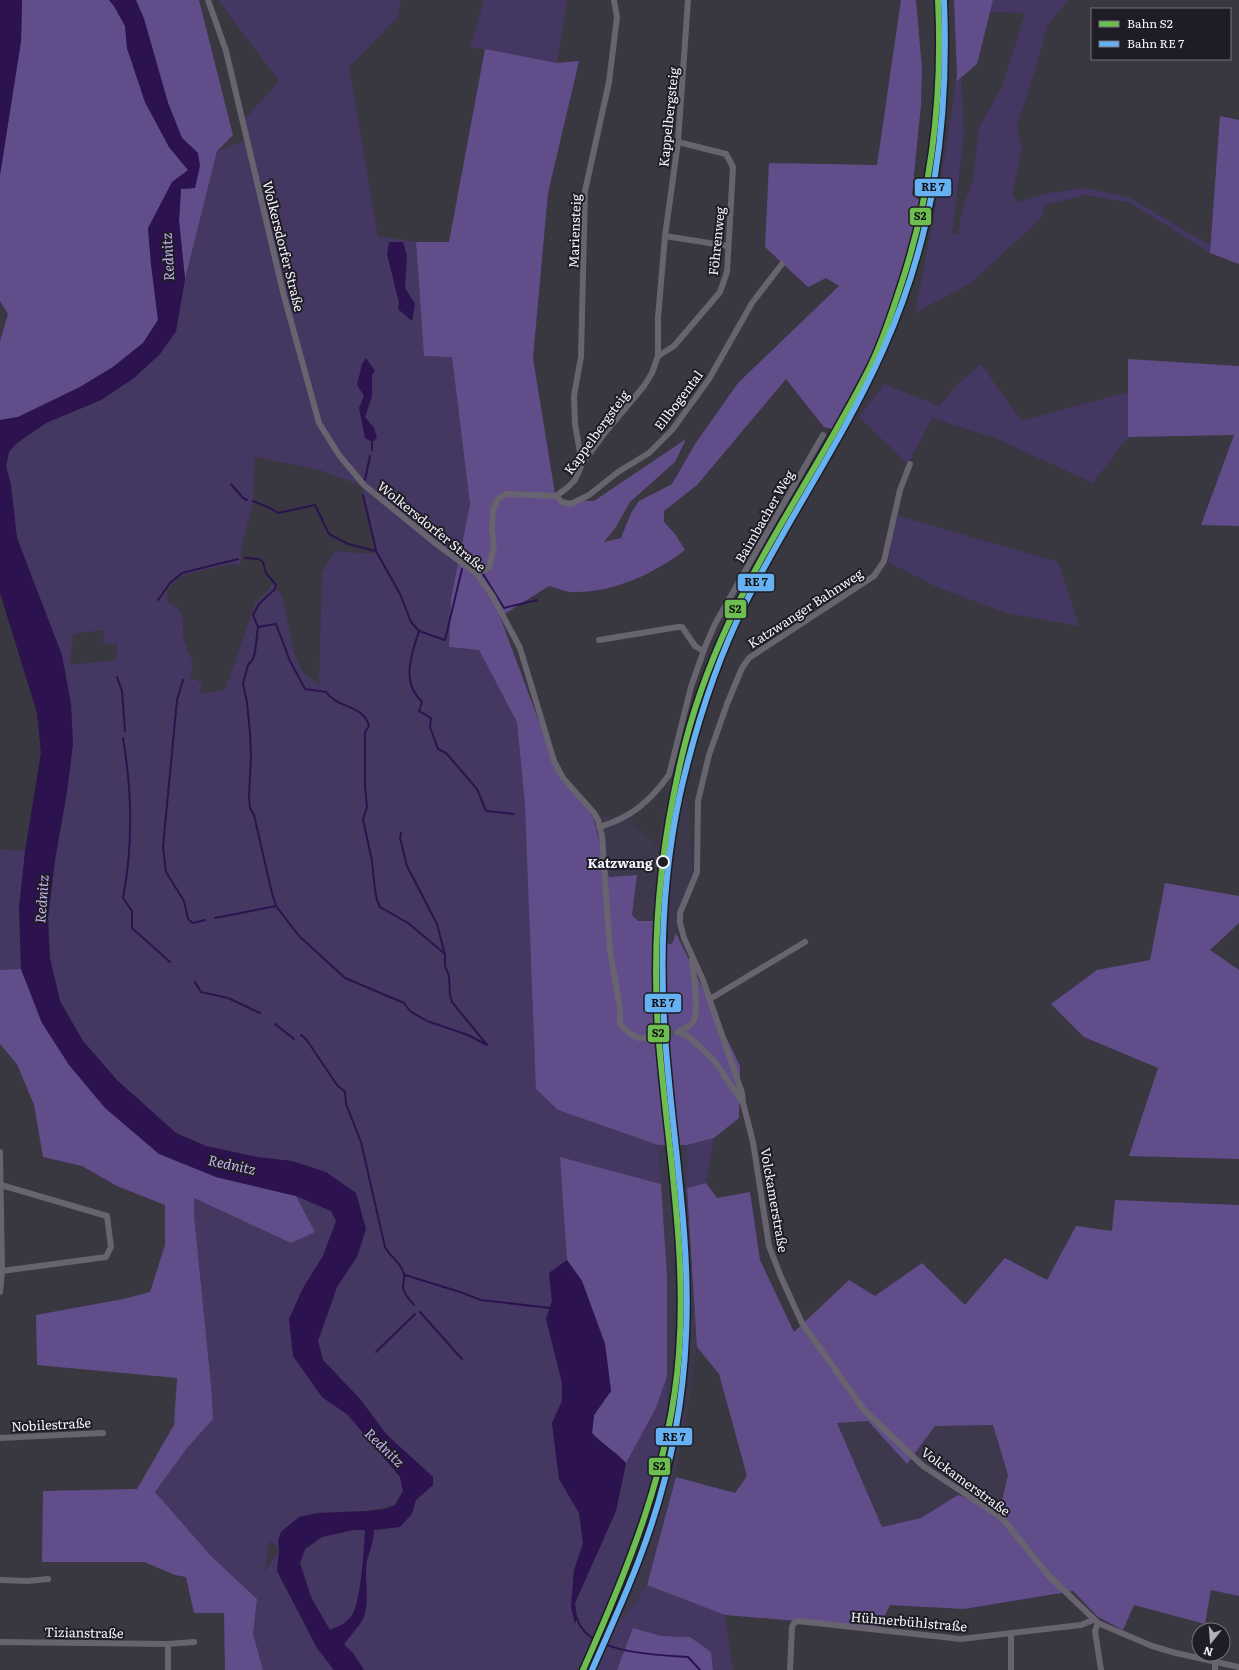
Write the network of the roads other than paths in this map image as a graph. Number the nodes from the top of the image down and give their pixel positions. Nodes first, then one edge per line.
1 (208, 0) edge
2 (614, 0) edge
3 (688, 0) edge
4 (678, 142) junction
5 (665, 236) junction
6 (728, 246) junction
7 (782, 264) dead end
8 (658, 356) junction
9 (823, 435) dead end
10 (582, 464) junction
11 (910, 464) dead end
12 (556, 496) junction
13 (476, 573) junction
14 (599, 640) dead end
15 (703, 651) junction
16 (599, 827) junction
17 (806, 942) dead end
18 (692, 958) junction
19 (710, 999) junction
20 (660, 1036) tunnel mouth
21 (743, 1103) junction
22 (0, 1152) edge
23 (1, 1185) junction
24 (2, 1271) junction
25 (0, 1292) edge
26 (103, 1433) dead end
27 (0, 1438) edge
28 (48, 1579) dead end
29 (0, 1580) edge
30 (1095, 1621) junction
31 (1011, 1633) junction
32 (0, 1642) edge
33 (194, 1642) dead end
34 (168, 1644) junction
35 (1191, 1656) edge
36 (1219, 1662) edge
37 (1239, 1667) edge
38 (168, 1670) edge
39 (790, 1670) edge
40 (1011, 1670) edge
41 (1101, 1670) edge

1 - 13 street, Wolkersdorfer Straße
2 - 10 street, Mariensteig
3 - 4 street, Kappelbergsteig
4 - 5 street, Kappelbergsteig
4 - 6 street, Föhrenweg
5 - 6 street
5 - 8 street, Kappelbergsteig
6 - 8 street, Föhrenweg
7 - 12 street, Ellbogental
8 - 10 street, Kappelbergsteig
9 - 15 street, Baimbacher Weg
10 - 12 street, Kappelbergsteig
11 - 18 street, Katzwanger Bahnweg
12 - 13 street
13 - 16 street, Wolkersdorfer Straße
14 - 15 street
15 - 16 street, Baimbacher Weg
16 - 20 street, Wolkersdorfer Straße
17 - 19 street
18 - 19 street
18 - 21 street
19 - 21 street
21 - 30 street, Volckamerstraße
22 - 23 street
23 - 24 street
23 - 24 street
24 - 25 street
26 - 27 street, Nobilestraße
28 - 29 street
30 - 31 street, Hühnerbühlstraße
30 - 35 street, Volckamerstraße
30 - 41 street
31 - 39 street, Hühnerbühlstraße
31 - 40 street
32 - 34 street, Tizianstraße
33 - 34 street, Tizianstraße
34 - 38 street
36 - 37 street, Volckamerstraße

